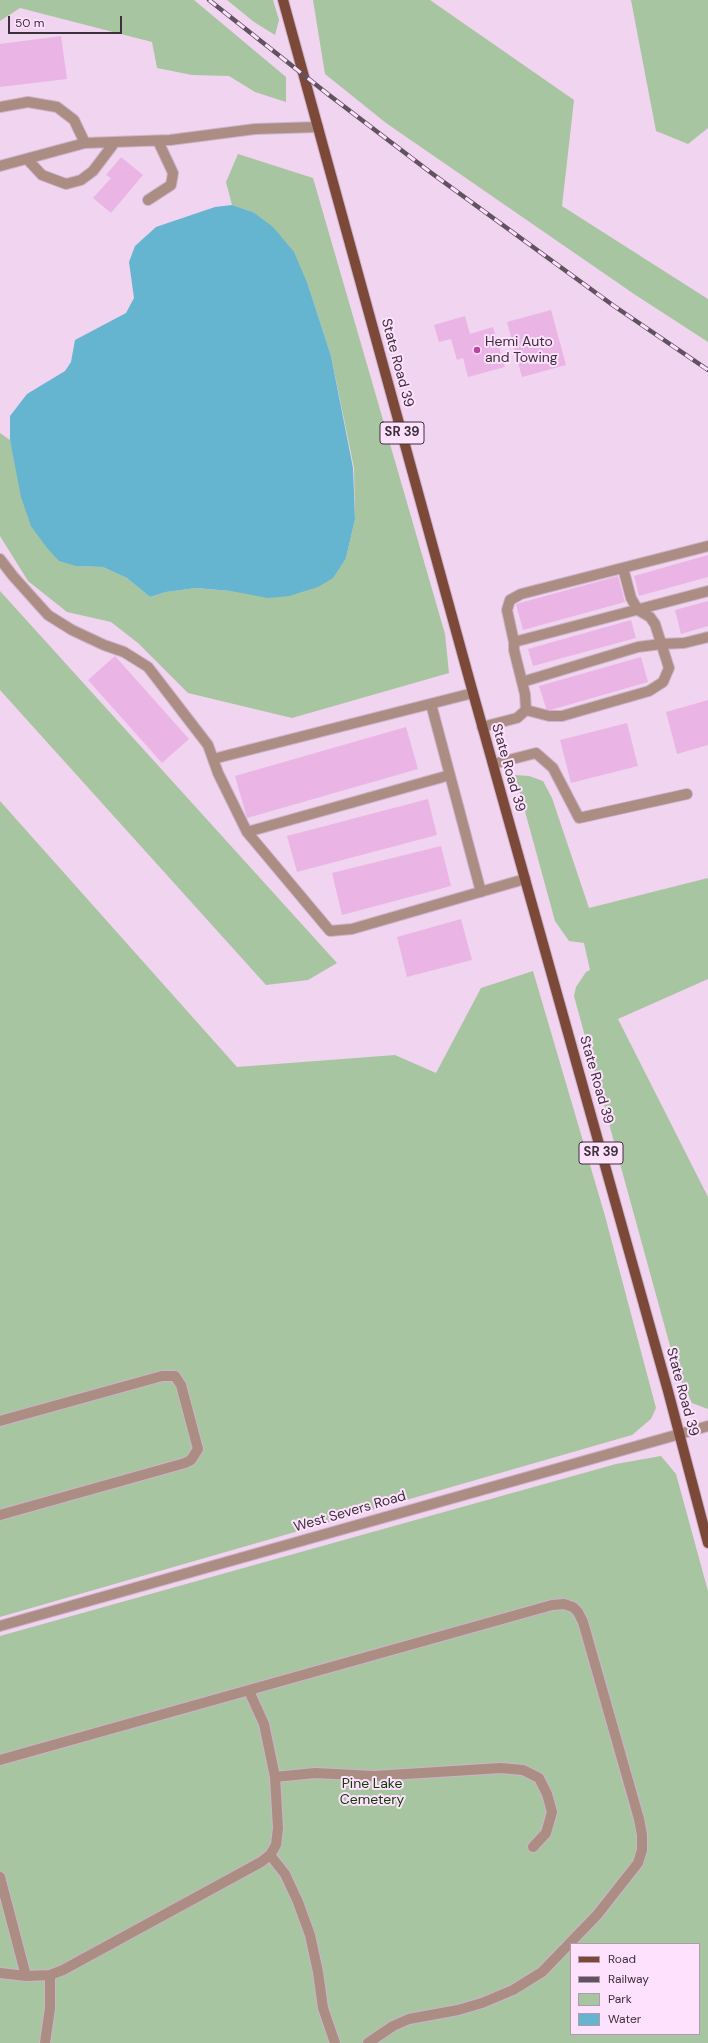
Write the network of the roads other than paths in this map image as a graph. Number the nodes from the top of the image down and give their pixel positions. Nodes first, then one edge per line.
1 (283, 0) edge
2 (0, 107) edge
3 (318, 126) junction
4 (158, 141) junction
5 (115, 142) junction
6 (85, 143) junction
7 (27, 159) junction
8 (0, 166) edge
9 (148, 200) dead end
10 (708, 546) edge
11 (0, 559) edge
12 (623, 568) junction
13 (708, 590) edge
14 (638, 610) junction
15 (708, 637) edge
16 (514, 642) junction
17 (661, 644) junction
18 (522, 682) junction
19 (473, 694) junction
20 (431, 704) junction
21 (526, 710) junction
22 (482, 727) junction
23 (213, 759) junction
24 (493, 764) junction
25 (450, 774) junction
26 (688, 794) dead end
27 (247, 832) junction
28 (525, 879) junction
29 (482, 892) junction
30 (0, 1422) edge
31 (708, 1426) edge
32 (678, 1433) junction
33 (0, 1515) edge
34 (708, 1543) edge
35 (0, 1626) edge
36 (249, 1691) junction
37 (0, 1760) edge
38 (275, 1777) junction
39 (533, 1847) dead end
40 (270, 1855) junction
41 (0, 1877) edge
42 (0, 1973) edge
43 (50, 1975) junction
44 (26, 1976) junction
45 (45, 2043) edge
46 (335, 2043) edge
47 (368, 2043) edge

1 - 3 main road, State Road 39 / SR 39
2 - 6 street
3 - 4 street
3 - 19 main road, State Road 39 / SR 39
4 - 5 street
4 - 9 street
5 - 6 street
5 - 7 street
6 - 7 street
7 - 8 street
10 - 12 street
11 - 23 street
12 - 14 street
12 - 16 street
13 - 14 street
14 - 16 street
14 - 17 street
15 - 17 street
16 - 18 street
17 - 18 street
17 - 21 street
18 - 21 street
19 - 20 street
19 - 22 main road, State Road 39 / SR 39
20 - 23 street
20 - 25 street
21 - 22 street
22 - 24 main road, State Road 39 / SR 39
23 - 27 street
24 - 26 street
24 - 28 main road, State Road 39 / SR 39
25 - 27 street
25 - 29 street
27 - 29 street
28 - 29 street
28 - 32 main road, State Road 39 / SR 39
30 - 33 street
31 - 32 street, West Severs Road
32 - 34 main road, State Road 39 / SR 39
32 - 35 street, West Severs Road
36 - 37 street
36 - 38 street
36 - 47 street
38 - 39 street
38 - 40 street
40 - 43 street
40 - 46 street
41 - 44 street
42 - 44 street
43 - 44 street
43 - 45 street

